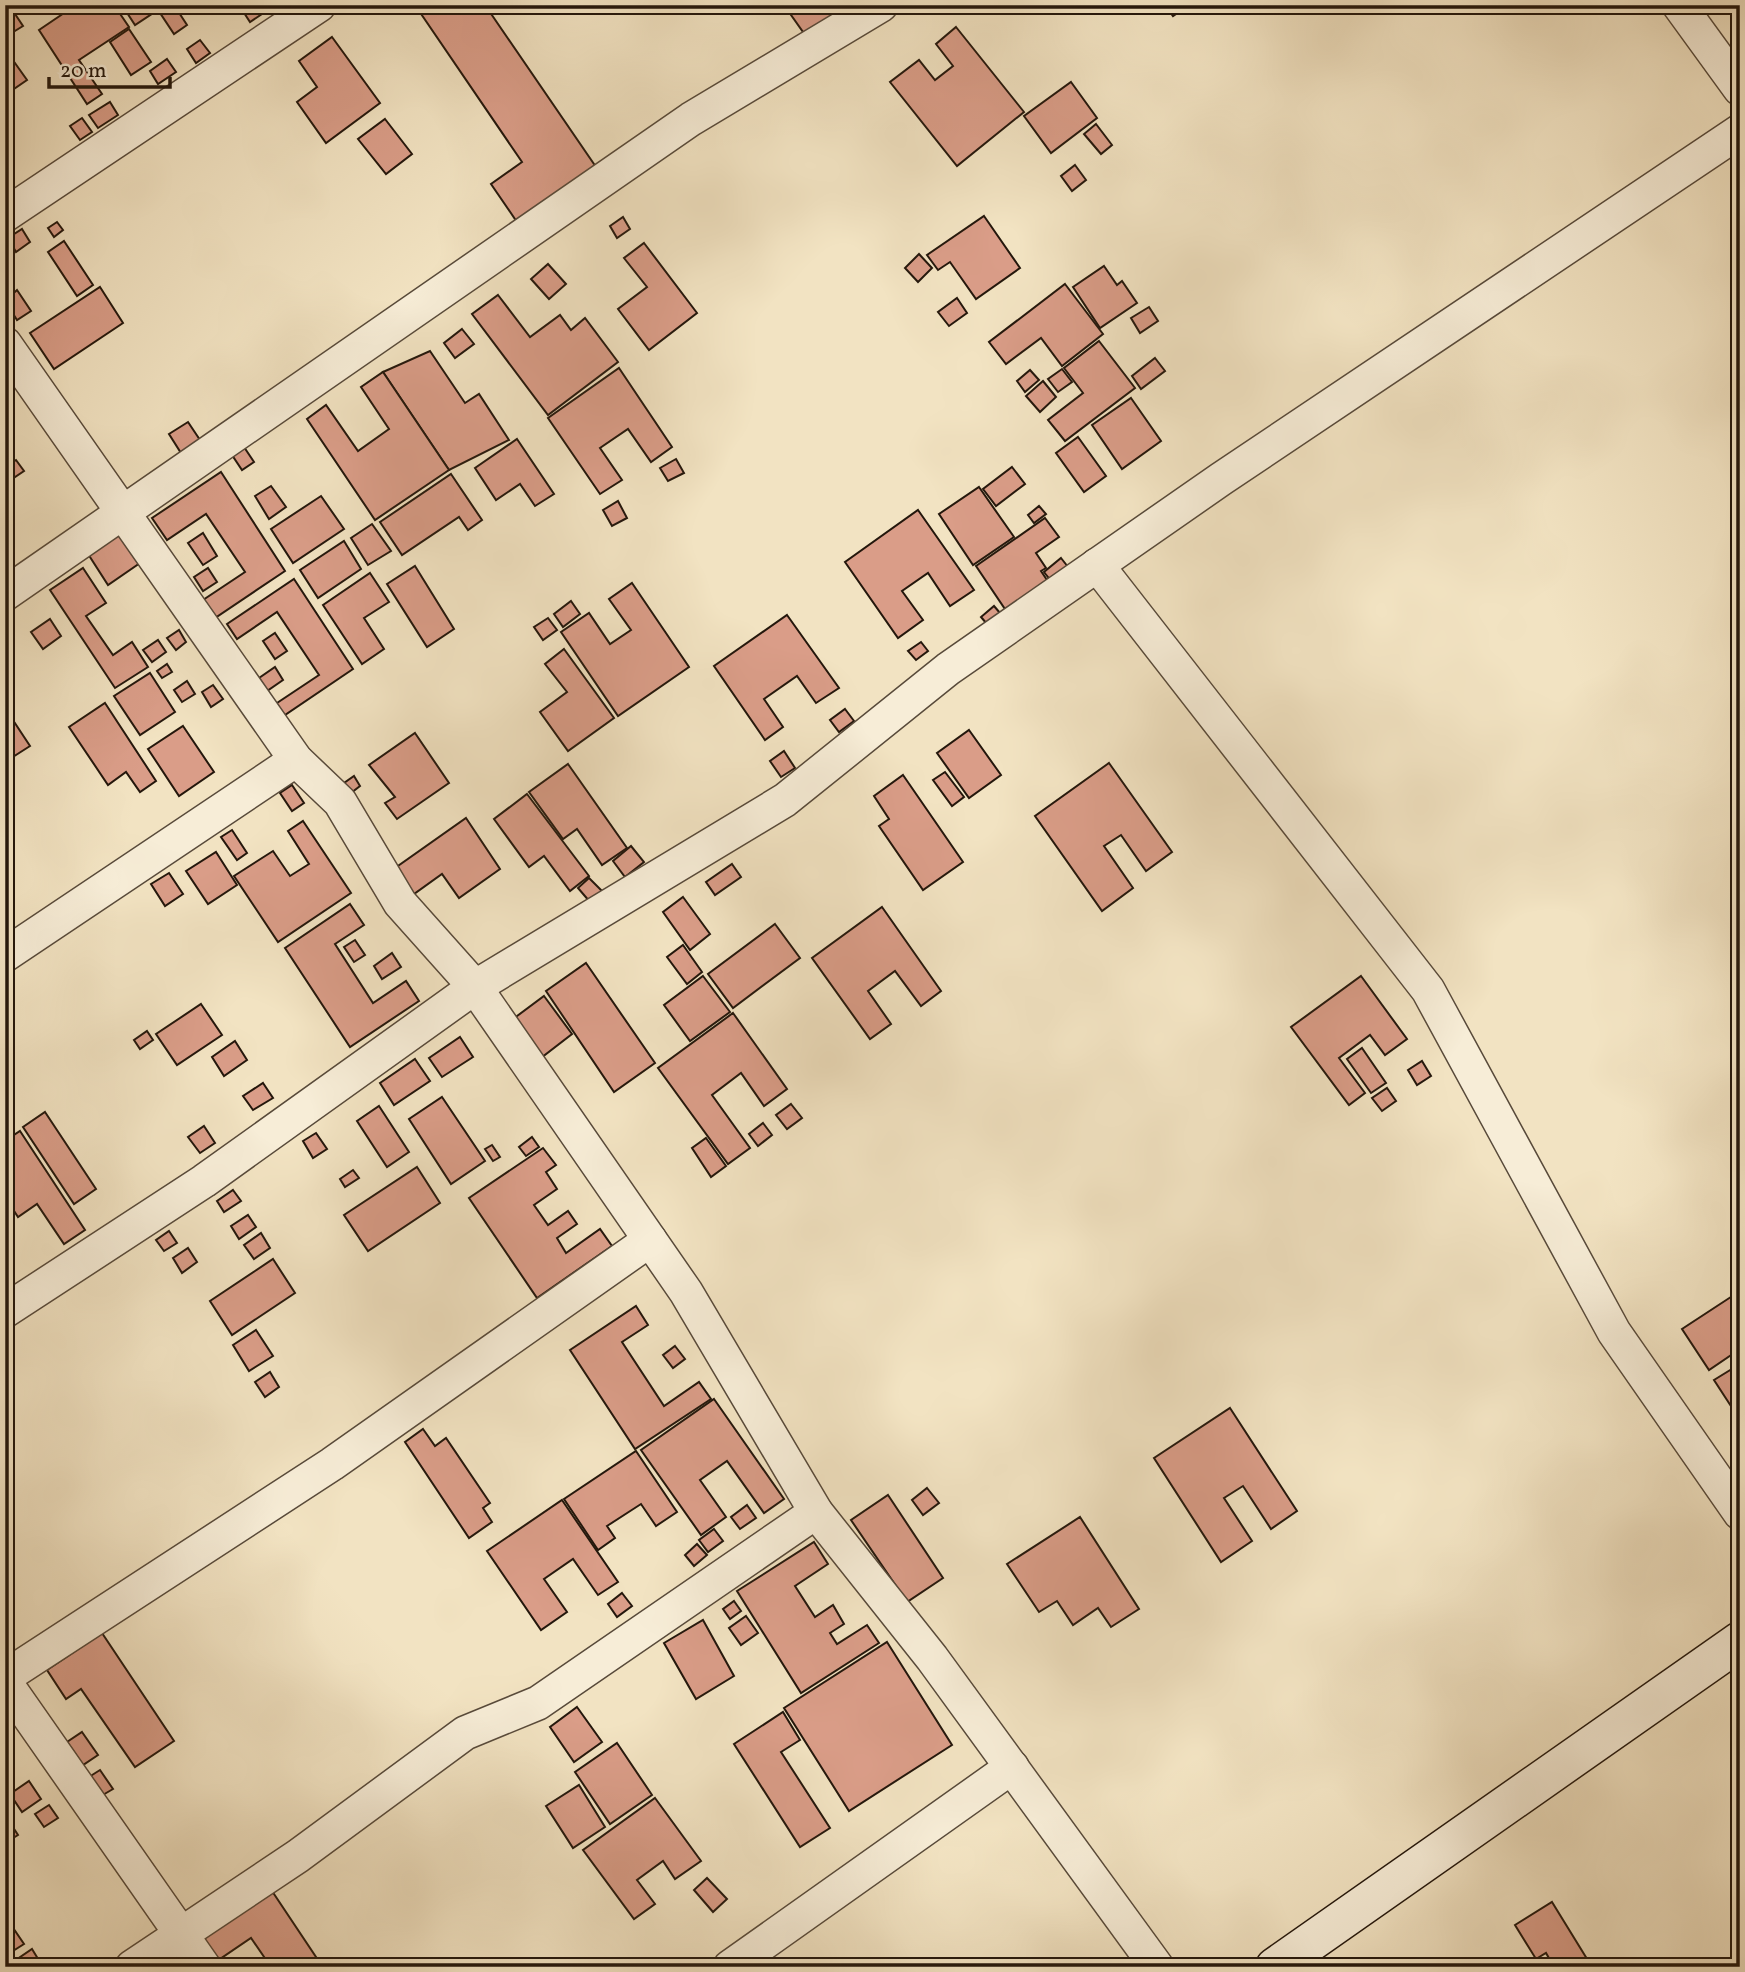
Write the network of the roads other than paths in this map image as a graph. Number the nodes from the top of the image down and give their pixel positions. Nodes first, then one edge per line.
1 (319, 5) edge
2 (881, 5) edge
3 (1679, 5) edge
4 (1740, 89) edge
5 (1740, 131) edge
6 (5, 215) edge
7 (5, 344) edge
8 (125, 512) junction
9 (1097, 565) junction
10 (5, 594) edge
11 (296, 760) junction
12 (5, 955) edge
13 (475, 987) junction
14 (650, 1240) junction
15 (5, 1311) edge
16 (816, 1512) junction
17 (1740, 1513) edge
18 (1740, 1641) edge
19 (5, 1680) edge
20 (1012, 1767) junction
21 (181, 1933) junction
22 (132, 1967) edge
23 (204, 1967) edge
24 (730, 1967) edge
25 (1157, 1967) edge
26 (1275, 1967) edge

1 - 6 street
2 - 8 street
3 - 4 street
5 - 9 street
7 - 8 street
8 - 10 street
8 - 11 street
9 - 13 street
9 - 17 street
11 - 12 street
11 - 13 street
13 - 14 street
13 - 15 street
14 - 16 street
14 - 19 street
16 - 20 street
16 - 21 street
18 - 26 street
19 - 21 street
20 - 24 street
20 - 25 street
21 - 22 street
21 - 23 street

